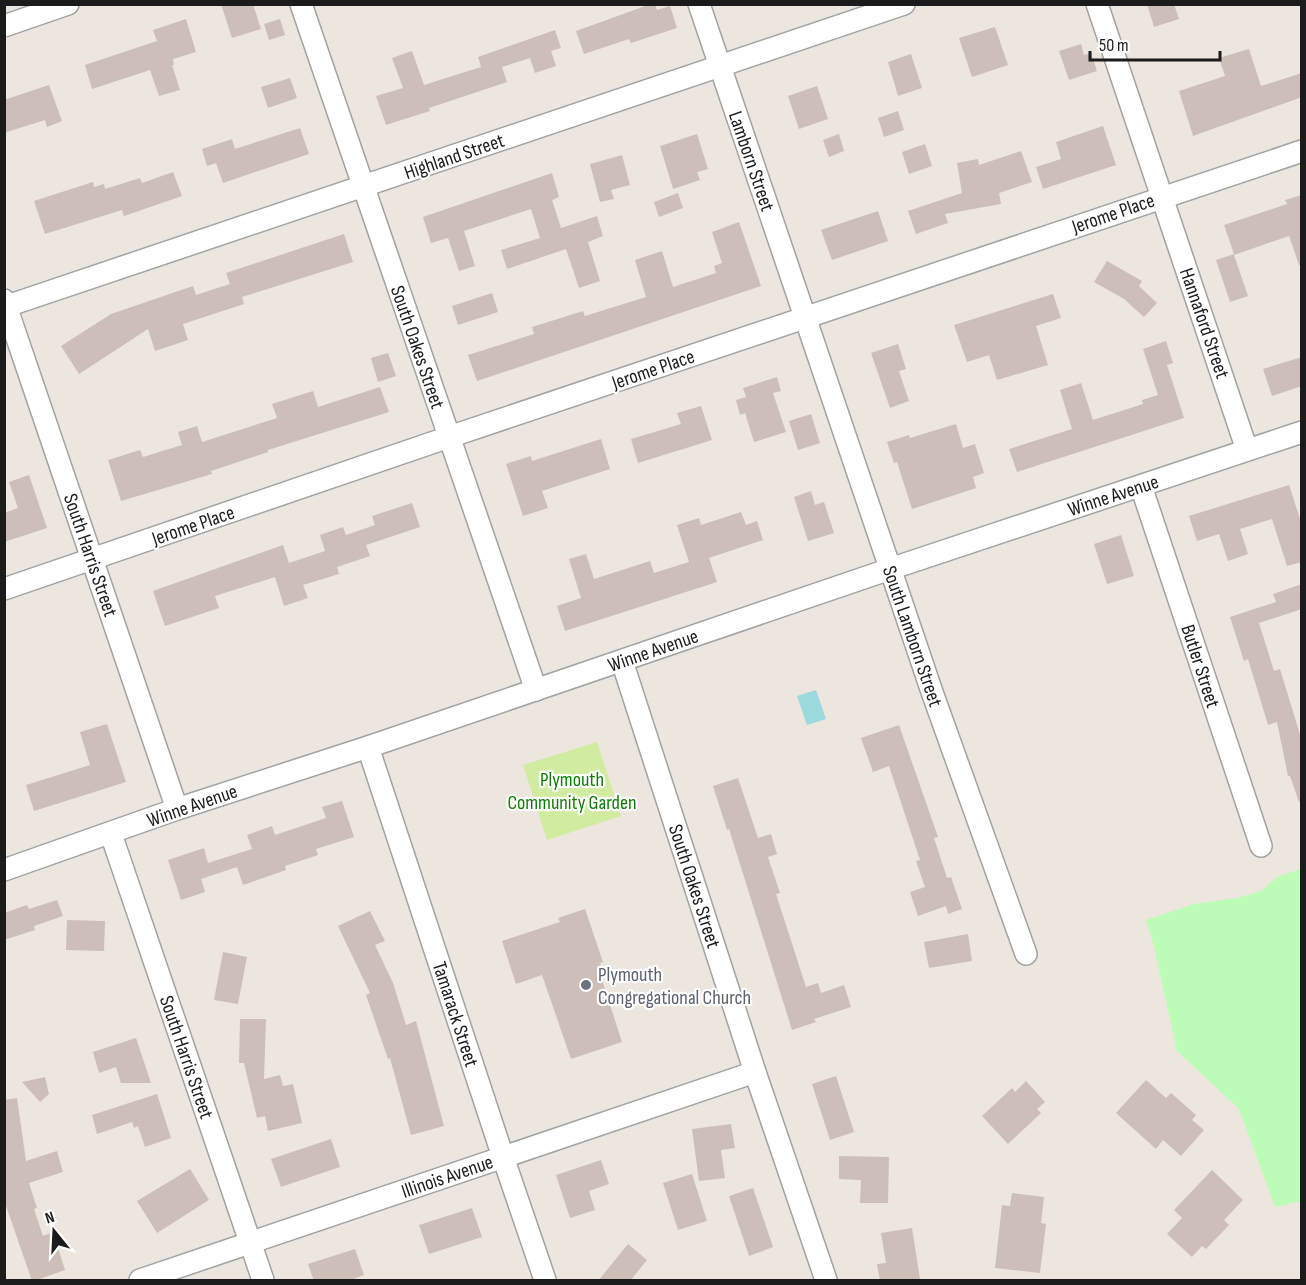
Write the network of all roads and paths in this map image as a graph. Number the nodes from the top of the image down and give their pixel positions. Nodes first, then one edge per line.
1 (68, 4) edge
2 (301, 4) edge
3 (699, 4) edge
4 (904, 4) edge
5 (1097, 4) edge
6 (44, 8) edge
7 (4, 26) edge
8 (720, 67) junction
9 (1302, 151) edge
10 (364, 187) junction
11 (1162, 197) junction
12 (5, 304) edge
13 (805, 317) junction
14 (1302, 432) edge
15 (449, 437) junction
16 (1247, 450) junction
17 (1141, 486) junction
18 (93, 559) junction
19 (890, 569) junction
20 (4, 589) edge
21 (622, 661) junction
22 (536, 690) junction
23 (368, 747) junction
24 (177, 809) junction
25 (111, 834) junction
26 (1262, 846) dead end
27 (4, 870) edge
28 (1026, 954) dead end
29 (755, 1072) junction
30 (503, 1157) junction
31 (250, 1243) junction
32 (140, 1281) edge
33 (263, 1281) edge
34 (545, 1281) edge
35 (826, 1281) edge

1 - 6 street
2 - 10 street, South Oakes Street
3 - 8 street, Lamborn Street
4 - 8 street, Highland Street
5 - 11 street, Hannaford Street
6 - 7 street
8 - 10 street, Highland Street
8 - 13 street, Lamborn Street
9 - 11 street, Jerome Place
10 - 12 street, Highland Street
10 - 15 street, South Oakes Street
11 - 13 street, Jerome Place
11 - 16 street, Hannaford Street
12 - 18 street, South Harris Street
13 - 15 street, Jerome Place
13 - 19 street, South Lamborn Street
14 - 16 street, Winne Avenue
15 - 18 street, Jerome Place
15 - 22 street, South Oakes Street
16 - 17 street, Winne Avenue
17 - 19 street, Winne Avenue
17 - 26 street, Butler Street
18 - 20 street, Jerome Place
18 - 24 street, South Harris Street
19 - 21 street, Winne Avenue
19 - 28 street, South Lamborn Street
21 - 22 street, Winne Avenue
21 - 29 street, South Oakes Street
22 - 23 street, Winne Avenue
23 - 24 street, Winne Avenue
23 - 30 street, Tamarack Street
24 - 25 street, Winne Avenue
25 - 27 street, Winne Avenue
25 - 31 street, South Harris Street
29 - 30 street, Illinois Avenue
29 - 35 street, South Oakes Street
30 - 31 street, Illinois Avenue
30 - 34 street, Tamarack Street
31 - 32 street, Illinois Avenue
31 - 33 street, South Harris Street

